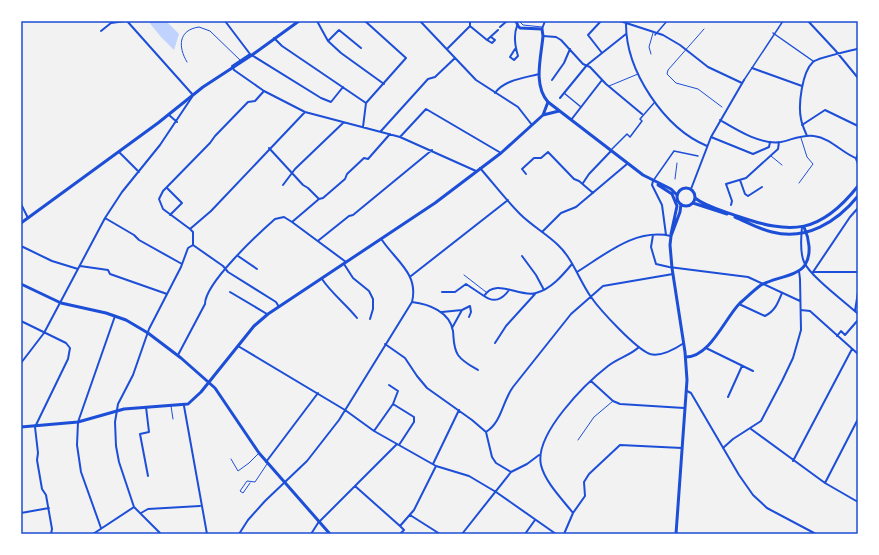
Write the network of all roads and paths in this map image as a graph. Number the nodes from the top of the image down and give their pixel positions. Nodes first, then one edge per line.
1 (126, 21) edge
2 (225, 21) edge
3 (299, 21) edge
4 (317, 21) edge
5 (365, 21) edge
6 (420, 21) edge
7 (470, 21) edge
8 (507, 21) edge
9 (518, 21) edge
10 (545, 21) edge
11 (601, 21) edge
12 (620, 21) edge
13 (667, 21) edge
14 (782, 21) edge
15 (808, 21) edge
16 (111, 22) edge
17 (626, 24) junction
18 (470, 26) junction
19 (518, 26) junction
20 (500, 27) dead end
21 (542, 28) junction
22 (704, 29) dead end
23 (498, 30) dead end
24 (101, 31) dead end
25 (653, 32) junction
26 (773, 33) junction
27 (626, 34) junction
28 (656, 34) junction
29 (544, 36) junction
30 (491, 37) junction
31 (274, 38) junction
32 (487, 40) junction
33 (328, 41) junction
34 (361, 48) dead end
35 (515, 49) junction
36 (570, 49) junction
37 (857, 49) edge
38 (447, 50) junction
39 (602, 53) junction
40 (251, 54) junction
41 (651, 54) dead end
42 (839, 54) junction
43 (455, 58) junction
44 (241, 61) junction
45 (814, 61) junction
46 (187, 62) dead end
47 (587, 65) junction
48 (232, 66) junction
49 (752, 68) junction
50 (540, 74) junction
51 (639, 74) junction
52 (858, 78) edge
53 (552, 80) dead end
54 (602, 80) junction
55 (744, 80) joint
56 (742, 83) junction
57 (384, 84) junction
58 (608, 86) junction
59 (802, 86) junction
60 (343, 87) junction
61 (264, 91) junction
62 (495, 93) junction
63 (194, 94) junction
64 (564, 94) junction
65 (560, 98) dead end
66 (548, 102) junction
67 (366, 103) junction
68 (654, 103) junction
69 (581, 107) junction
70 (722, 107) dead end
71 (559, 110) junction
72 (305, 112) junction
73 (642, 114) junction
74 (168, 115) junction
75 (543, 115) junction
76 (572, 119) junction
77 (720, 120) junction
78 (177, 122) junction
79 (343, 122) junction
80 (802, 124) junction
81 (532, 125) junction
82 (858, 126) edge
83 (363, 127) junction
84 (381, 131) junction
85 (390, 134) junction
86 (807, 136) junction
87 (400, 137) junction
88 (711, 138) junction
89 (801, 138) junction
90 (770, 142) junction
91 (779, 142) junction
92 (707, 146) junction
93 (269, 148) junction
94 (432, 150) junction
95 (612, 150) junction
96 (119, 152) junction
97 (501, 152) junction
98 (858, 153) edge
99 (698, 156) dead end
100 (771, 156) junction
101 (857, 159) edge
102 (677, 163) dead end
103 (627, 164) junction
104 (858, 164) edge
105 (782, 165) dead end
106 (480, 168) junction
107 (476, 171) junction
108 (139, 172) junction
109 (526, 174) dead end
110 (293, 175) junction
111 (674, 179) dead end
112 (740, 180) junction
113 (653, 181) junction
114 (799, 183) dead end
115 (583, 184) junction
116 (283, 185) dead end
117 (858, 186) edge
118 (762, 187) dead end
119 (167, 188) junction
120 (691, 189) junction
121 (594, 193) junction
122 (677, 195) junction
123 (858, 196) edge
124 (695, 198) junction
125 (319, 199) junction
126 (508, 200) junction
127 (732, 201) junction
128 (735, 202) dead end
129 (693, 203) junction
130 (21, 204) edge
131 (681, 204) junction
132 (731, 205) dead end
133 (858, 208) edge
134 (170, 215) junction
135 (28, 218) junction
136 (105, 218) junction
137 (292, 222) junction
138 (21, 223) edge
139 (803, 227) junction
140 (190, 229) junction
141 (542, 232) junction
142 (806, 232) junction
143 (801, 233) junction
144 (653, 235) junction
145 (666, 235) junction
146 (671, 236) junction
147 (319, 240) junction
148 (382, 240) junction
149 (193, 245) junction
150 (21, 246) edge
151 (238, 256) junction
152 (522, 256) dead end
153 (346, 263) junction
154 (182, 264) junction
155 (572, 264) junction
156 (806, 264) junction
157 (80, 266) junction
158 (672, 268) junction
159 (78, 269) junction
160 (225, 269) junction
161 (257, 269) dead end
162 (799, 270) junction
163 (577, 272) junction
164 (813, 272) junction
165 (858, 272) edge
166 (673, 274) junction
167 (464, 275) dead end
168 (411, 276) junction
169 (322, 279) junction
170 (21, 284) edge
171 (762, 285) junction
172 (509, 290) junction
173 (544, 290) junction
174 (230, 292) dead end
175 (442, 292) dead end
176 (486, 292) junction
177 (858, 292) edge
178 (782, 293) junction
179 (167, 294) junction
180 (535, 294) junction
181 (484, 296) junction
182 (590, 297) junction
183 (800, 301) junction
184 (412, 302) junction
185 (61, 303) junction
186 (739, 304) junction
187 (280, 307) junction
188 (462, 310) junction
189 (801, 310) junction
190 (855, 311) junction
191 (442, 312) junction
192 (268, 314) junction
193 (858, 314) edge
194 (115, 316) junction
195 (469, 317) dead end
196 (357, 318) dead end
197 (370, 319) dead end
198 (858, 320) edge
199 (21, 321) edge
200 (452, 328) junction
201 (44, 333) junction
202 (148, 333) junction
203 (837, 336) junction
204 (495, 343) dead end
205 (684, 343) junction
206 (385, 344) junction
207 (238, 346) junction
208 (639, 347) junction
209 (706, 348) junction
210 (852, 349) junction
211 (858, 354) edge
212 (178, 356) junction
213 (686, 357) junction
214 (21, 363) edge
215 (742, 366) junction
216 (478, 370) dead end
217 (753, 371) dead end
218 (591, 381) junction
219 (210, 382) junction
220 (388, 386) dead end
221 (687, 391) junction
222 (318, 393) junction
223 (728, 397) dead end
224 (613, 401) junction
225 (393, 404) junction
226 (171, 406) junction
227 (184, 406) junction
228 (146, 407) junction
229 (686, 408) junction
230 (345, 410) junction
231 (459, 410) junction
232 (117, 411) junction
233 (173, 419) dead end
234 (858, 419) edge
235 (78, 422) junction
236 (21, 427) edge
237 (35, 427) junction
238 (751, 429) junction
239 (374, 431) junction
240 (486, 432) junction
241 (578, 440) dead end
242 (398, 445) junction
243 (683, 448) junction
244 (723, 448) junction
245 (259, 453) junction
246 (540, 454) junction
247 (231, 459) dead end
248 (793, 461) junction
249 (267, 463) junction
250 (433, 464) junction
251 (436, 466) junction
252 (511, 472) junction
253 (148, 476) dead end
254 (283, 482) junction
255 (825, 482) junction
256 (250, 483) junction
257 (355, 486) junction
258 (496, 492) junction
259 (858, 502) edge
260 (201, 506) junction
261 (134, 507) junction
262 (49, 508) junction
263 (21, 513) edge
264 (141, 513) junction
265 (573, 513) junction
266 (410, 515) junction
267 (535, 520) junction
268 (318, 523) junction
269 (400, 526) junction
270 (101, 528) junction
271 (51, 534) edge
272 (93, 534) edge
273 (161, 534) edge
274 (207, 534) edge
275 (239, 534) edge
276 (311, 534) edge
277 (330, 534) edge
278 (400, 534) edge
279 (440, 534) edge
280 (462, 534) edge
281 (525, 534) edge
282 (556, 534) edge
283 (564, 534) edge
284 (676, 534) edge
285 (816, 534) edge

1 - 16 street
1 - 63 street
2 - 40 street
3 - 31 street
4 - 33 street
5 - 57 street
6 - 38 street
7 - 18 street
8 - 20 street
9 - 19 street
9 - 21 lane
10 - 21 street
11 - 39 street
12 - 17 street
13 - 28 street
14 - 26 street
15 - 42 street
16 - 24 street
17 - 25 street
17 - 27 street
18 - 32 street
18 - 38 street
19 - 21 street
19 - 35 street
21 - 29 street
22 - 70 lane
23 - 30 street
25 - 28 street
25 - 41 lane
26 - 45 street
26 - 49 street
27 - 39 street
27 - 51 street
28 - 56 street
29 - 36 street
29 - 50 street
30 - 32 street
30 - 32 street
31 - 40 street
31 - 60 street
33 - 34 street
33 - 57 street
35 - 35 street
36 - 47 street
36 - 53 street
37 - 42 street
38 - 43 street
39 - 47 street
40 - 44 street
40 - 60 street
42 - 45 street
42 - 52 street
43 - 62 street
43 - 84 street
44 - 46 lane
44 - 48 street
45 - 59 street
47 - 54 street
47 - 64 street
48 - 61 street
48 - 63 street
49 - 55 street
49 - 59 street
50 - 62 street
50 - 66 street
51 - 58 lane
51 - 68 street
54 - 58 street
54 - 69 street
55 - 56 street
56 - 77 street
57 - 67 street
58 - 73 street
59 - 80 street
60 - 67 street
61 - 72 street
61 - 119 street
62 - 81 street
63 - 74 street
63 - 78 street
64 - 65 street
64 - 69 street
66 - 71 street
66 - 75 street
67 - 83 street
68 - 73 street
68 - 92 street
69 - 76 street
71 - 75 street
71 - 76 street
72 - 79 street
72 - 93 street
73 - 95 street
74 - 78 street
74 - 96 street
75 - 81 street
76 - 95 street
77 - 88 street
77 - 90 street
78 - 108 street
79 - 83 street
79 - 110 street
80 - 82 street
80 - 86 street
81 - 97 street
83 - 84 street
84 - 85 street
85 - 87 street
85 - 125 street
86 - 89 street
86 - 101 street
87 - 94 street
87 - 97 street
88 - 90 street
88 - 92 street
89 - 91 street
89 - 114 lane
90 - 91 street
91 - 100 street
92 - 120 street
93 - 110 street
93 - 140 street
94 - 107 street
94 - 147 street
95 - 103 street
95 - 115 street
96 - 108 street
96 - 135 street
97 - 106 street
98 - 101 street
99 - 113 street
100 - 105 lane
100 - 112 street
101 - 104 street
102 - 111 lane
103 - 113 street
103 - 121 street
106 - 107 street
106 - 126 street
107 - 148 street
108 - 136 street
109 - 115 street
110 - 116 street
110 - 125 street
112 - 118 street
112 - 127 street
113 - 122 street
113 - 145 street
113 - 146 street
115 - 121 street
117 - 139 street
119 - 134 street
119 - 134 street
120 - 122 street
120 - 124 street
121 - 141 street
122 - 131 street
123 - 142 street
124 - 129 street
124 - 139 street
125 - 137 street
126 - 141 street
126 - 168 street
127 - 128 street
127 - 132 street
129 - 131 street
129 - 143 street
130 - 135 street
131 - 146 street
133 - 164 street
134 - 140 street
135 - 138 street
136 - 154 street
136 - 157 street
137 - 147 street
137 - 151 street
139 - 142 street
139 - 143 street
140 - 149 street
141 - 155 street
142 - 143 street
142 - 156 street
143 - 156 street
144 - 145 street
144 - 158 street
144 - 163 street
145 - 146 street
146 - 158 street
147 - 153 street
148 - 153 street
148 - 168 street
149 - 154 street
149 - 160 street
150 - 159 street
151 - 160 street
151 - 161 street
152 - 173 street
153 - 169 street
153 - 197 street
154 - 179 street
155 - 163 street
155 - 173 street
156 - 162 street
156 - 164 street
157 - 159 street
157 - 179 street
158 - 166 street
158 - 171 street
159 - 185 street
160 - 187 street
160 - 212 street
162 - 171 street
162 - 183 street
163 - 182 street
164 - 165 street
164 - 190 street
166 - 182 street
166 - 205 street
167 - 176 lane
168 - 184 street
169 - 187 street
169 - 196 street
170 - 185 street
171 - 178 street
171 - 186 street
172 - 176 street
172 - 180 street
172 - 181 street
173 - 180 street
174 - 192 street
175 - 181 street
176 - 181 street
177 - 190 street
178 - 183 street
178 - 186 street
179 - 202 street
180 - 204 street
182 - 208 street
182 - 240 street
183 - 189 street
184 - 191 street
184 - 206 street
185 - 194 street
185 - 201 street
186 - 209 street
187 - 192 street
188 - 191 street
188 - 195 street
188 - 200 street
189 - 203 street
189 - 238 street
190 - 193 street
191 - 200 street
192 - 207 street
194 - 202 street
194 - 235 street
198 - 203 street
199 - 201 street
200 - 216 street
201 - 214 street
201 - 237 street
202 - 212 street
202 - 232 street
203 - 210 street
205 - 208 street
205 - 213 street
206 - 230 street
206 - 231 street
207 - 219 street
207 - 222 street
208 - 218 street
209 - 213 street
209 - 215 street
210 - 211 street
210 - 248 street
212 - 219 street
213 - 221 street
215 - 217 street
215 - 223 street
218 - 224 street
218 - 246 street
219 - 227 street
219 - 245 street
220 - 225 street
221 - 229 street
221 - 244 street
222 - 230 street
222 - 249 street
224 - 229 street
224 - 241 lane
225 - 239 street
225 - 242 street
226 - 227 street
226 - 228 street
226 - 233 lane
227 - 260 street
228 - 232 street
228 - 253 street
229 - 243 street
230 - 239 street
230 - 254 street
231 - 240 street
231 - 250 street
232 - 235 street
232 - 261 street
234 - 255 street
235 - 237 street
235 - 270 street
236 - 237 street
237 - 262 street
238 - 244 street
238 - 248 street
239 - 242 street
240 - 252 street
242 - 250 street
242 - 257 street
243 - 265 street
243 - 284 street
244 - 285 street
245 - 247 lane
245 - 249 street
246 - 252 street
246 - 265 street
248 - 255 street
249 - 254 street
249 - 256 lane
250 - 251 street
251 - 258 street
251 - 266 street
252 - 258 street
254 - 268 street
254 - 275 street
255 - 259 street
256 - 256 lane
257 - 268 street
257 - 269 street
258 - 267 street
258 - 280 street
260 - 264 street
260 - 274 street
261 - 264 street
261 - 270 street
262 - 263 street
262 - 271 street
264 - 273 street
265 - 283 street
266 - 269 street
266 - 279 street
267 - 281 street
267 - 282 street
268 - 276 street
268 - 277 street
269 - 278 street
270 - 272 street

